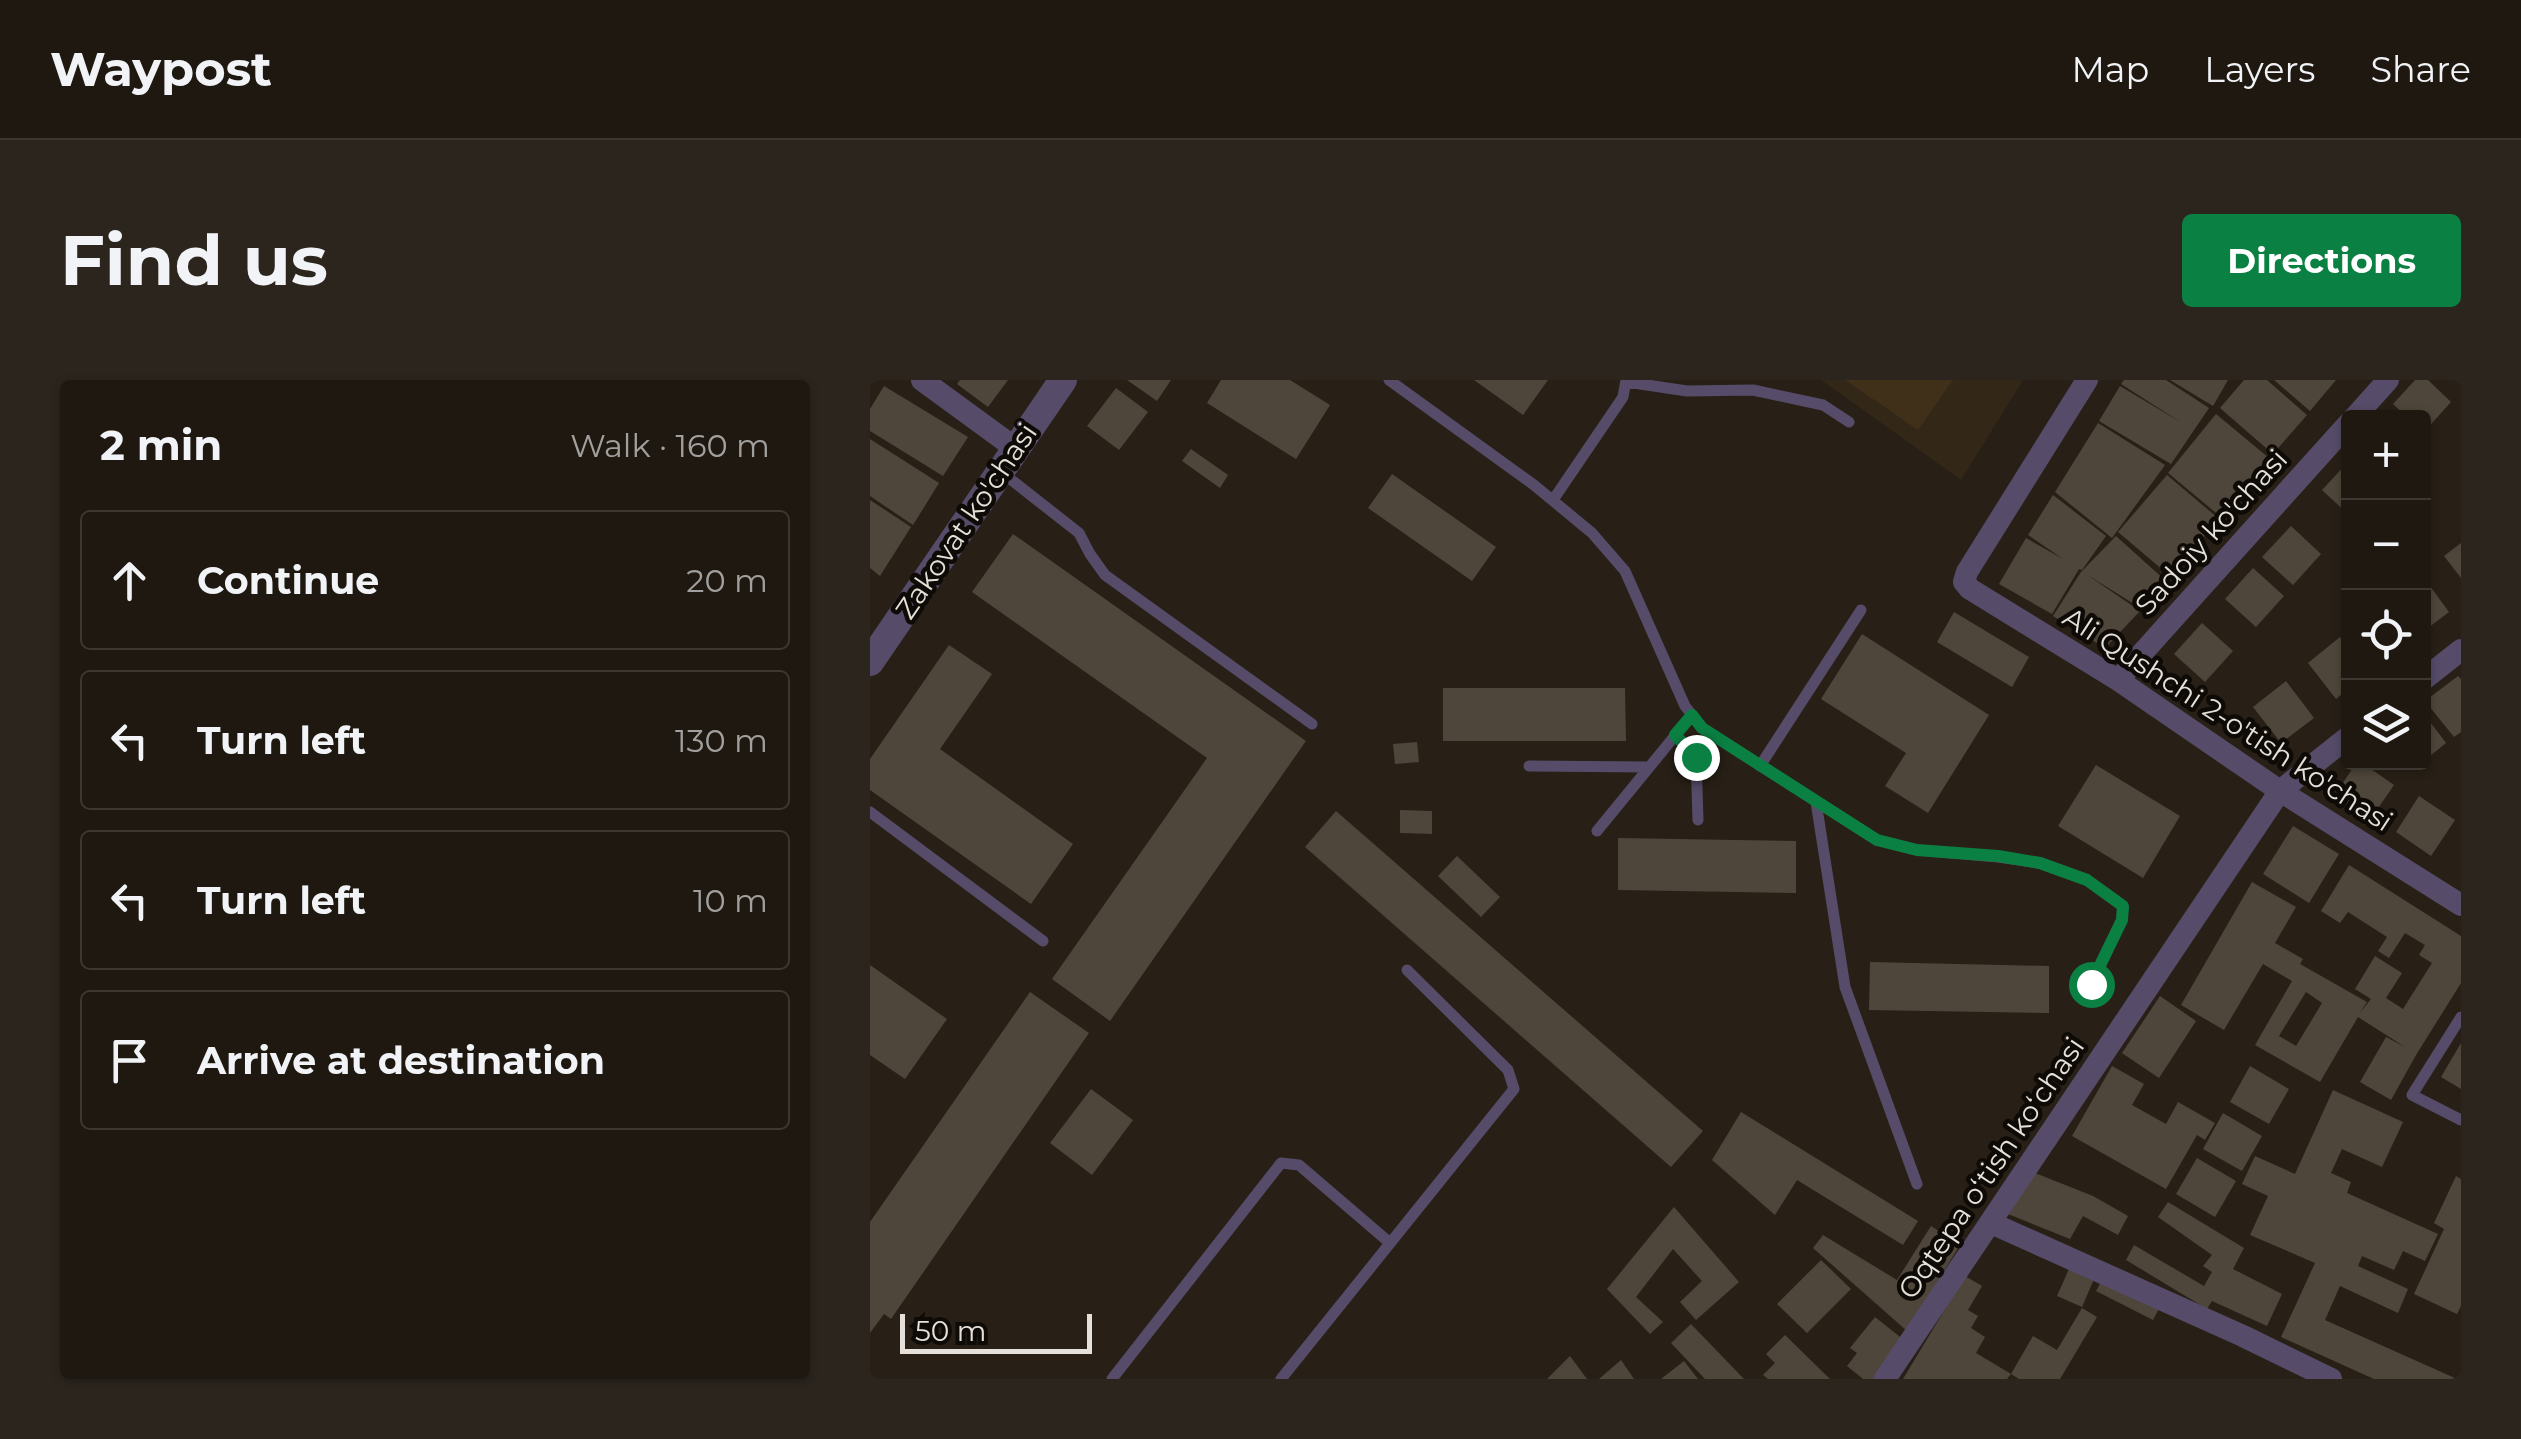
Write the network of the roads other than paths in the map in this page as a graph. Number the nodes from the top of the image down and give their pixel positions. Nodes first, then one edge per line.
1 (922, 380) edge
2 (1063, 380) edge
3 (1388, 380) edge
4 (2086, 380) edge
5 (2388, 380) edge
6 (1627, 381) edge
7 (2361, 410) edge
8 (1849, 422) dead end
9 (2341, 432) edge
10 (1007, 460) junction
11 (1553, 500) junction
12 (1861, 610) dead end
13 (2461, 650) edge
14 (870, 662) edge
15 (2431, 674) edge
16 (2118, 680) junction
17 (1692, 715) junction
18 (1312, 724) dead end
19 (1675, 735) junction
20 (2341, 743) edge
21 (1529, 766) dead end
22 (1760, 766) junction
23 (1650, 767) junction
24 (2280, 791) junction
25 (1816, 802) junction
26 (870, 812) edge
27 (1698, 820) dead end
28 (1597, 831) dead end
29 (2461, 905) edge
30 (1043, 940) dead end
31 (1407, 970) dead end
32 (2091, 984) dead end
33 (2461, 1017) edge
34 (2461, 1120) edge
35 (1917, 1184) dead end
36 (1991, 1223) junction
37 (1390, 1243) junction
38 (1112, 1379) edge
39 (1282, 1379) edge
40 (1885, 1379) edge
41 (2330, 1379) edge

1 - 10 street
2 - 10 street, Zakovat ko'chasi
3 - 11 lane
4 - 16 street, Ali Qushchi 2-o'tish ko'chasi
5 - 7 street
6 - 8 lane
6 - 11 lane
9 - 16 street, Sadoiy ko'chasi
10 - 14 street, Zakovat ko'chasi
10 - 18 lane
11 - 17 lane
12 - 22 lane
13 - 15 street
16 - 24 street, Ali Qushchi 2-o'tish ko'chasi
17 - 19 lane
17 - 22 lane
19 - 23 lane
19 - 27 lane
20 - 24 street, Oqtepa oʻtish koʻchasi
21 - 23 lane
22 - 25 lane
23 - 28 lane
24 - 29 street, Ali Qushchi 2-o'tish ko'chasi
24 - 36 street, Oqtepa oʻtish koʻchasi
25 - 32 lane
25 - 35 lane
26 - 30 lane
31 - 37 lane
33 - 34 lane
36 - 40 street, Oqtepa oʻtish koʻchasi
36 - 41 street
37 - 38 lane
37 - 39 lane

